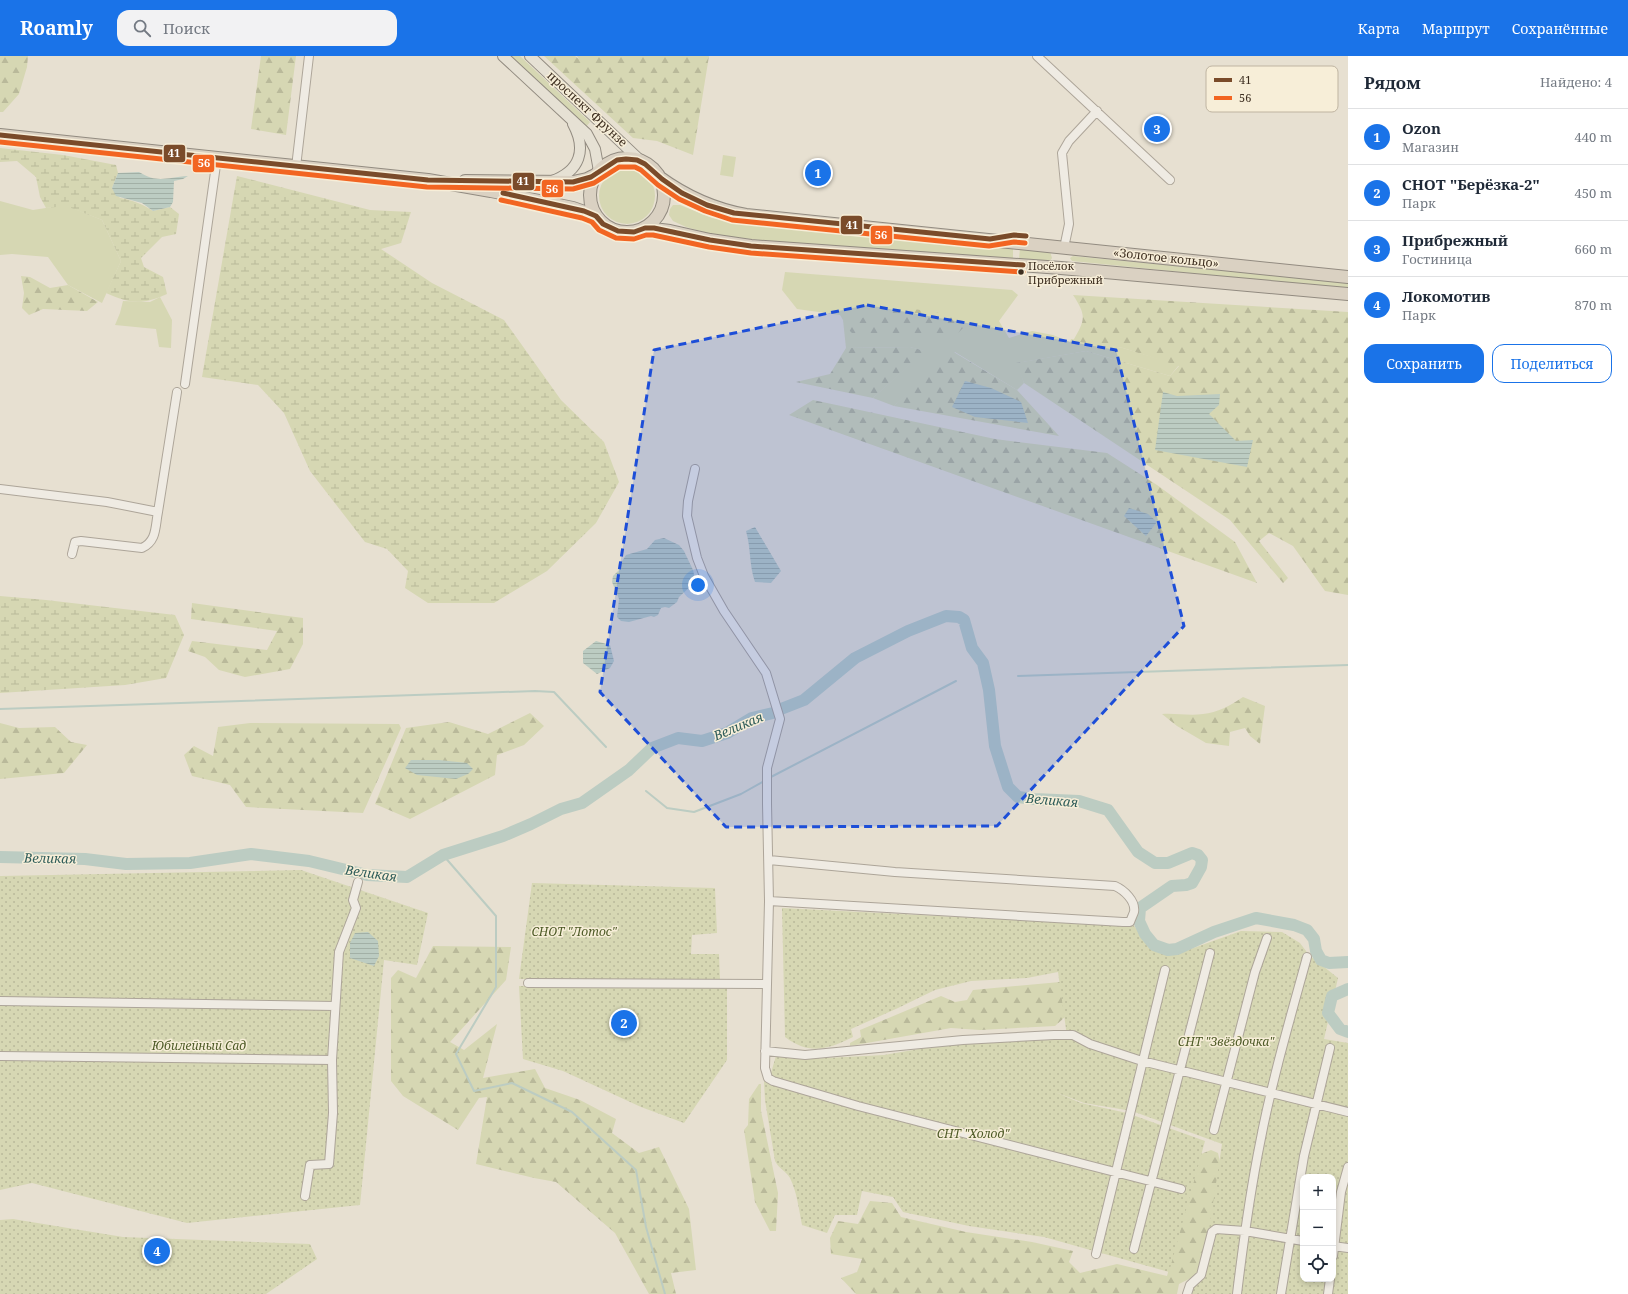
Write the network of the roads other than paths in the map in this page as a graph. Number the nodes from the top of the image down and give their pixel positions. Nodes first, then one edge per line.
1 (309, 56) edge
2 (503, 56) edge
3 (530, 56) edge
4 (1037, 56) edge
5 (1097, 112) junction
6 (565, 114) junction
7 (0, 135) edge
8 (217, 158) junction
9 (643, 163) junction
10 (296, 167) junction
11 (598, 172) junction
12 (658, 177) junction
13 (428, 180) junction
14 (1170, 180) dead end
15 (549, 181) junction
16 (596, 216) junction
17 (644, 228) junction
18 (1064, 248) junction
19 (1061, 268) junction
20 (1348, 277) edge
21 (1348, 294) edge
22 (185, 384) dead end
23 (177, 392) dead end
24 (695, 469) dead end
25 (0, 489) edge
26 (158, 512) junction
27 (72, 554) dead end
28 (769, 860) junction
29 (358, 882) dead end
30 (769, 900) junction
31 (1267, 938) dead end
32 (1210, 953) dead end
33 (1307, 957) dead end
34 (1165, 970) dead end
35 (528, 983) dead end
36 (766, 984) junction
37 (0, 1001) edge
38 (335, 1006) junction
39 (1330, 1048) dead end
40 (765, 1051) junction
41 (0, 1056) edge
42 (332, 1060) junction
43 (1142, 1061) junction
44 (1180, 1070) junction
45 (1227, 1082) junction
46 (1270, 1094) junction
47 (1316, 1104) junction
48 (1348, 1112) edge
49 (1214, 1130) dead end
50 (1348, 1167) edge
51 (1116, 1173) junction
52 (1150, 1182) junction
53 (1181, 1189) dead end
54 (305, 1196) dead end
55 (1245, 1231) junction
56 (1336, 1231) edge
57 (1289, 1239) junction
58 (1300, 1241) edge
59 (1336, 1246) edge
60 (1348, 1248) edge
61 (1134, 1249) dead end
62 (1096, 1254) dead end
63 (1330, 1282) edge
64 (1187, 1294) edge
65 (1237, 1294) edge
66 (1281, 1294) edge
67 (1328, 1294) edge

1 - 10 street
2 - 6 main road, проспект Фрунзе
3 - 9 main road, проспект Фрунзе
4 - 5 street
5 - 14 street
5 - 18 street
6 - 11 main road, проспект Фрунзе
6 - 15 main road
7 - 8 highway
8 - 10 highway
8 - 22 street
9 - 11 highway
9 - 12 highway, «Золотое кольцо»
10 - 13 highway
11 - 15 highway
11 - 16 highway
12 - 17 highway
12 - 18 highway, «Золотое кольцо»
13 - 15 highway
13 - 16 highway
16 - 17 highway
17 - 19 highway, «Золотое кольцо»
18 - 19 highway
18 - 20 highway, «Золотое кольцо»
19 - 21 highway, «Золотое кольцо»
23 - 26 street
24 - 28 street
25 - 26 street
26 - 27 street
28 - 30 street
28 - 30 street
29 - 38 street
30 - 36 street
31 - 45 street
32 - 44 street
33 - 46 street
34 - 43 street
35 - 36 street
36 - 40 street
37 - 38 street
38 - 42 street
39 - 47 street
40 - 43 street
40 - 51 street
41 - 42 street
42 - 54 street
43 - 44 street
43 - 51 street
44 - 45 street
44 - 52 street
45 - 46 street
45 - 49 street
46 - 47 street
46 - 55 street
47 - 48 street
47 - 57 street
50 - 56 street
51 - 52 street
51 - 62 street
52 - 53 street
52 - 61 street
55 - 57 street
55 - 64 street
55 - 65 street
57 - 58 street
57 - 66 street
59 - 60 street
63 - 67 street

